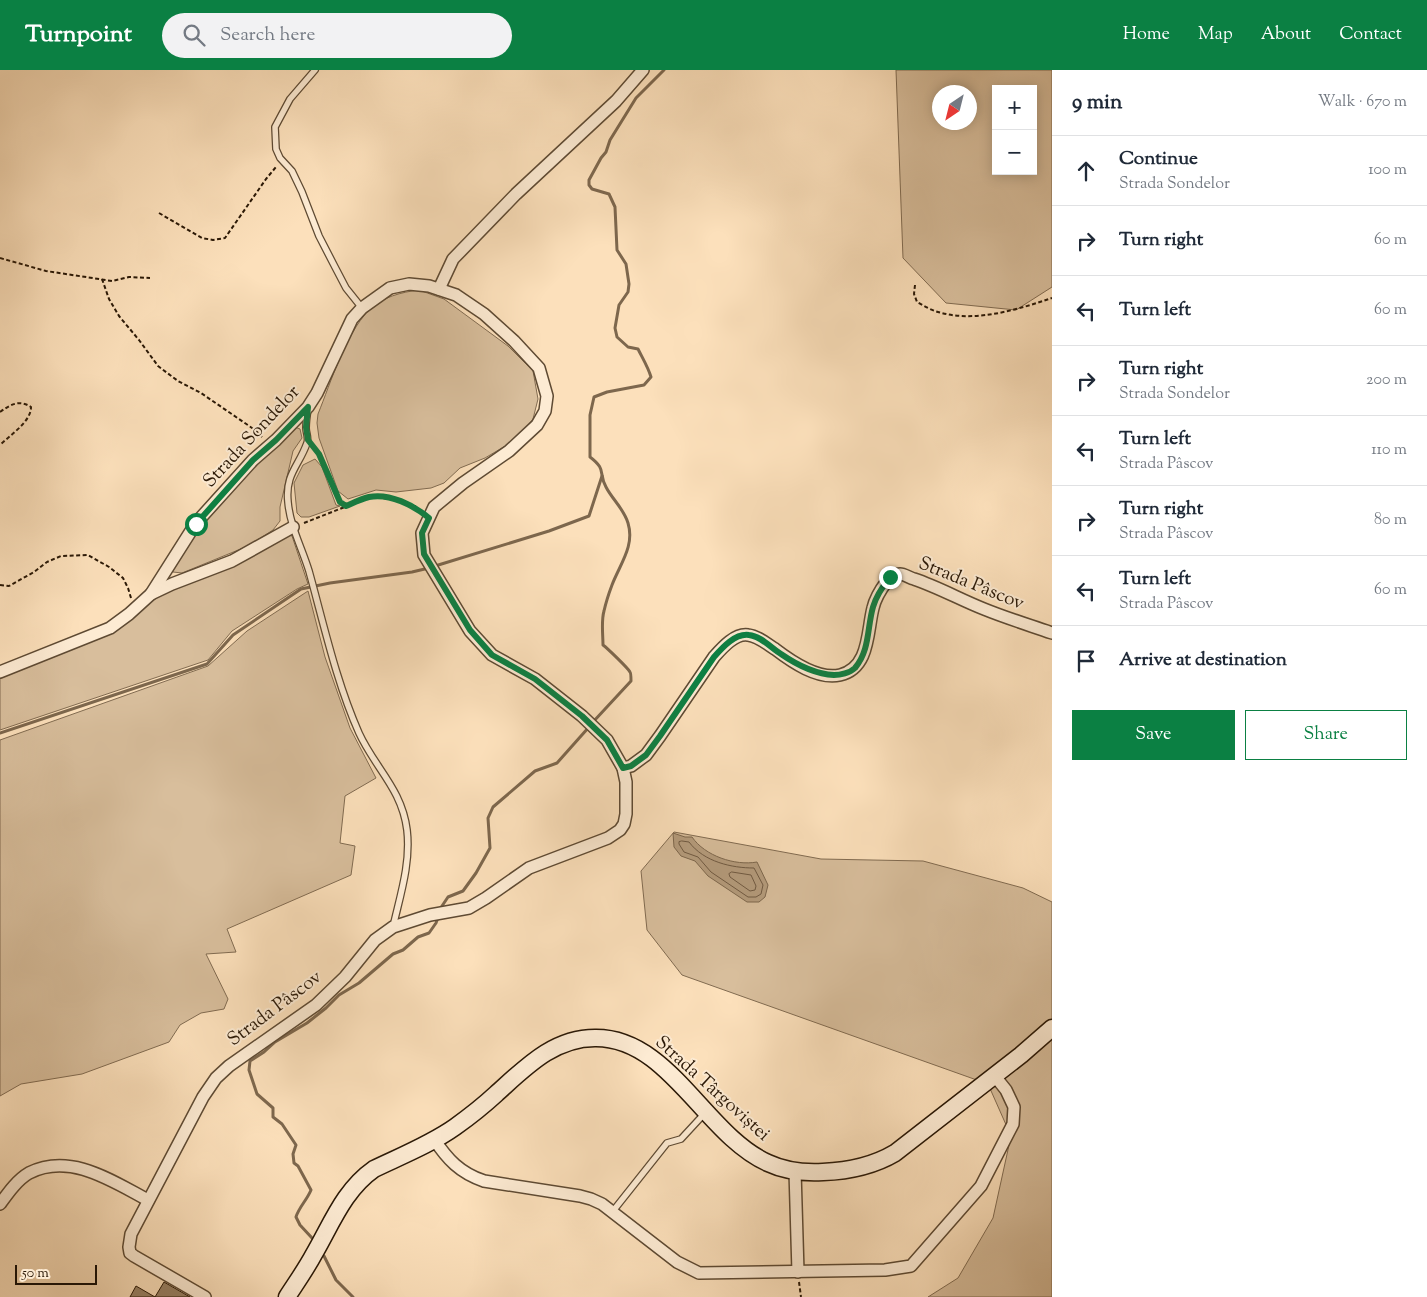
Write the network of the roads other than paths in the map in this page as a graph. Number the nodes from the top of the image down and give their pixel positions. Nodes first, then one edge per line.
1 (315, 70) edge
2 (643, 70) edge
3 (439, 289) junction
4 (362, 308) junction
5 (308, 407) junction
6 (293, 527) junction
7 (151, 594) junction
8 (1052, 633) edge
9 (0, 672) edge
10 (623, 768) junction
11 (393, 927) junction
12 (1052, 1028) edge
13 (994, 1075) junction
14 (705, 1113) junction
15 (434, 1139) junction
16 (796, 1171) junction
17 (148, 1200) junction
18 (0, 1204) edge
19 (613, 1211) junction
20 (798, 1272) junction
21 (205, 1297) edge
22 (287, 1297) edge

1 - 4 lane
2 - 3 street
3 - 4 street, Strada Sondelor
3 - 10 street, Strada Sondelor
4 - 5 street, Strada Sondelor
5 - 6 lane
5 - 7 street, Strada Sondelor
6 - 7 street
6 - 11 lane
7 - 9 street, Strada Sondelor
8 - 10 street, Strada Pâscov
10 - 11 street, Strada Pâscov
11 - 17 street, Strada Pâscov
12 - 13 main road, Strada Târgoviștei
13 - 16 main road, Strada Târgoviștei
13 - 20 street
14 - 15 main road, Strada Târgoviștei
14 - 16 main road, Strada Târgoviștei
14 - 19 lane
15 - 19 street
15 - 22 main road, Strada Târgoviștei
16 - 20 street
17 - 18 street
17 - 21 street, Strada Pâscov
19 - 20 street

